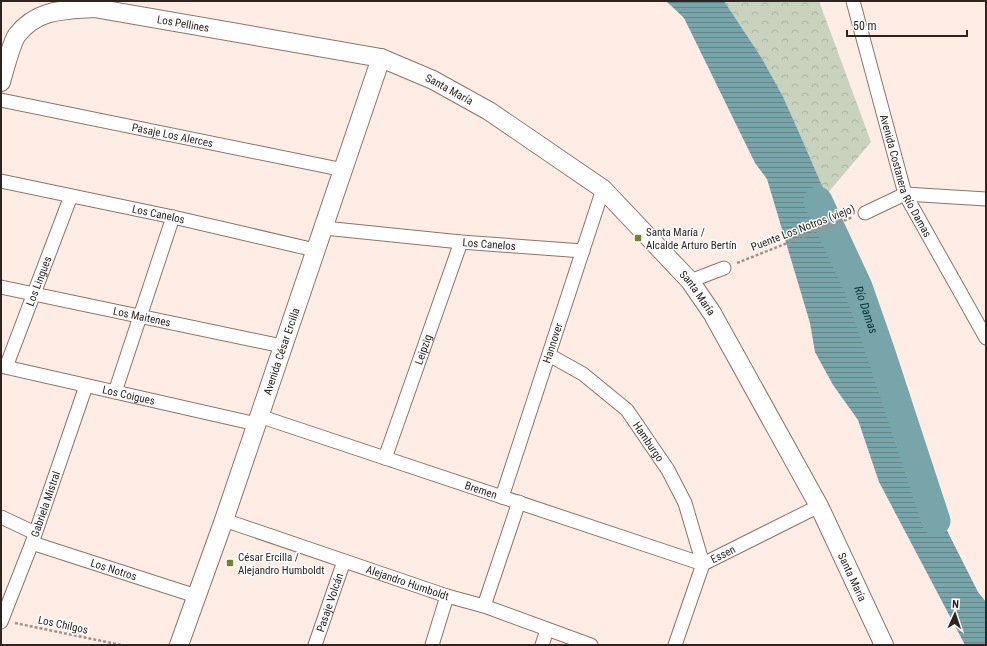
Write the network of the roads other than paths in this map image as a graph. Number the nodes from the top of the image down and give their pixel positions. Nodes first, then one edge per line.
1 (852, 1) edge
2 (382, 58) junction
3 (1, 82) edge
4 (1, 100) edge
5 (344, 170) junction
6 (1, 181) edge
7 (603, 189) junction
8 (905, 194) junction
9 (71, 196) junction
10 (986, 199) edge
11 (864, 213) road end
12 (173, 218) junction
13 (324, 228) junction
14 (461, 242) junction
15 (315, 250) junction
16 (583, 251) junction
17 (724, 268) road end
18 (690, 281) junction
19 (1, 287) edge
20 (34, 294) junction
21 (140, 316) junction
22 (986, 338) edge
23 (282, 346) junction
24 (549, 355) junction
25 (3, 366) edge
26 (86, 386) junction
27 (115, 392) junction
28 (257, 420) junction
29 (385, 458) junction
30 (502, 496) junction
31 (519, 502) junction
32 (819, 506) junction
33 (1, 516) edge
34 (224, 520) junction
35 (34, 538) junction
36 (344, 560) junction
37 (703, 564) junction
38 (196, 596) junction
39 (447, 596) junction
40 (484, 606) junction
41 (1, 621) edge
42 (547, 630) junction
43 (179, 645) edge
44 (316, 645) edge
45 (432, 645) edge
46 (542, 645) edge
47 (592, 645) edge
48 (674, 645) edge
49 (884, 645) edge

1 - 8 street, Avenida Costanera Río Damas
2 - 3 street, Los Pellines
2 - 5 street, Avenida César Ercilla
2 - 7 street, Santa María
4 - 5 street, Pasaje Los Alerces
5 - 13 street, Avenida César Ercilla
6 - 9 street, Los Canelos
7 - 16 street, Hannover
7 - 18 street, Santa María
8 - 10 street
8 - 11 street
8 - 22 street, Avenida Costanera Río Damas
9 - 12 street, Los Canelos
9 - 20 street, Los Lingues
12 - 15 street, Los Canelos
12 - 21 street
13 - 14 street, Los Canelos
13 - 15 street, Avenida César Ercilla
14 - 16 street, Los Canelos
14 - 29 street, Leipzig
15 - 23 street, Avenida César Ercilla
16 - 24 street, Hannover
17 - 18 street
18 - 32 street, Santa María
19 - 20 street, Los Maitenes
20 - 21 street, Los Maitenes
20 - 25 street, Los Lingues
21 - 23 street, Los Maitenes
21 - 27 street
23 - 28 street, Avenida César Ercilla
24 - 30 street, Hannover
24 - 37 street, Hamburgo
25 - 26 street, Los Coigues
26 - 27 street, Los Coigues
26 - 35 street, Gabriela Mistral
27 - 28 street, Los Coigues
28 - 29 street, Bremen
28 - 34 street, Avenida César Ercilla
29 - 30 street, Bremen
30 - 31 street, Bremen
31 - 37 street, Bremen
31 - 40 street
32 - 37 street, Essen
32 - 49 street, Santa María
33 - 35 street, Los Notros
34 - 36 street, Alejandro Humboldt
34 - 38 street, Avenida César Ercilla
35 - 38 street, Los Notros
35 - 41 street, Gabriela Mistral
36 - 39 street, Alejandro Humboldt
36 - 44 street, Pasaje Volcán
37 - 48 street, Essen
38 - 43 street, Avenida César Ercilla
39 - 40 street, Alejandro Humboldt
39 - 45 street
40 - 42 street, Alejandro Humboldt
42 - 46 street
42 - 47 street, Alejandro Humboldt

